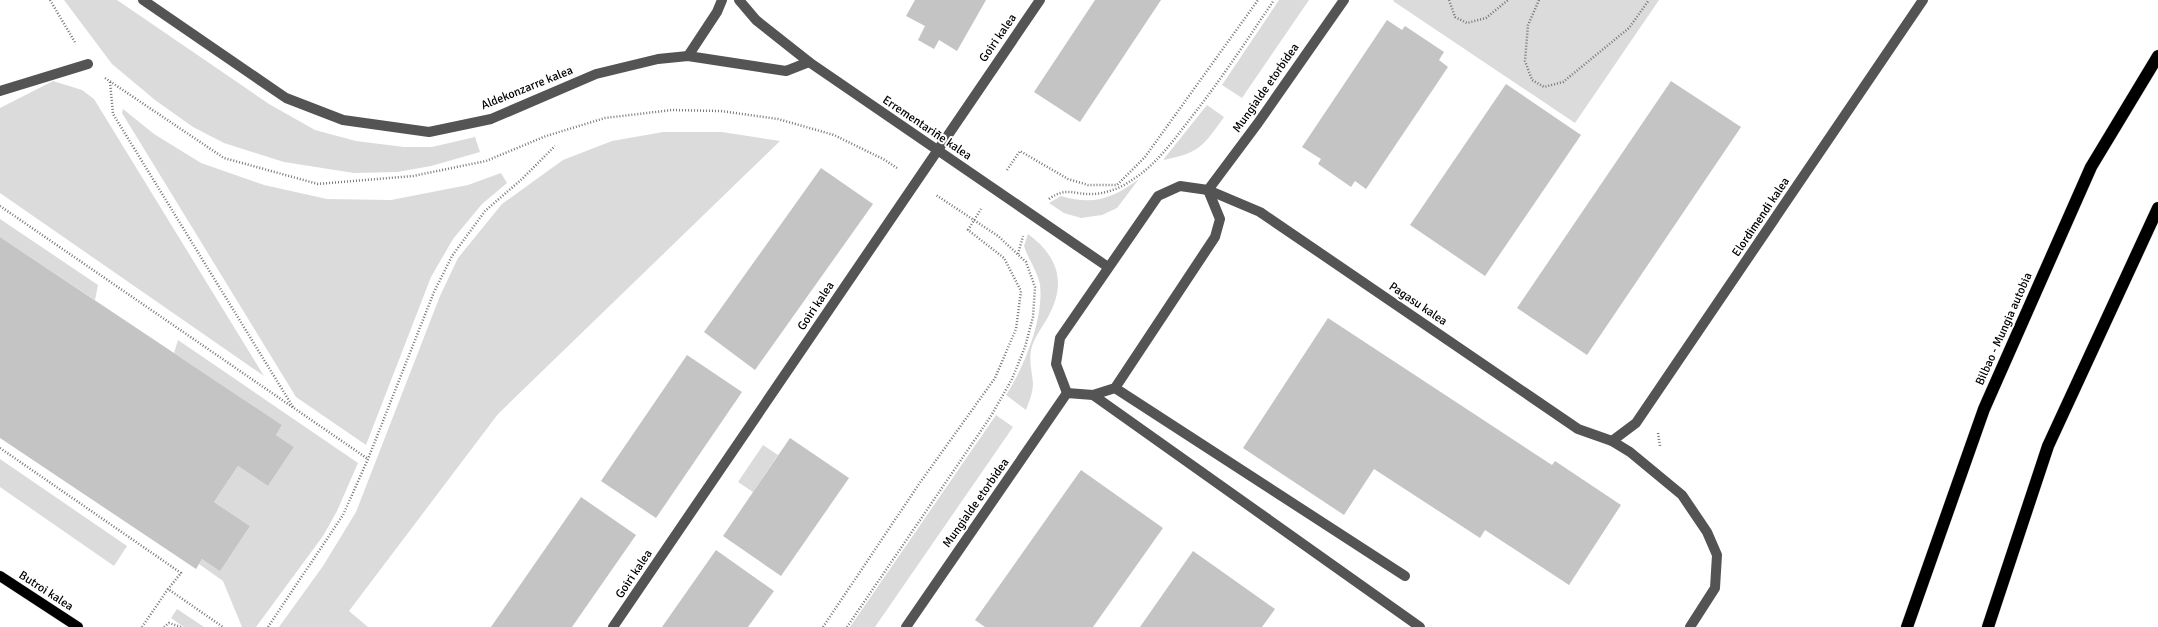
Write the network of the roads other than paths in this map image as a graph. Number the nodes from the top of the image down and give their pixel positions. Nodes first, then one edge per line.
1 (143, 0) edge
2 (722, 0) edge
3 (739, 0) edge
4 (1040, 0) edge
5 (1344, 0) edge
6 (1923, 0) edge
7 (688, 56) junction
8 (2158, 56) edge
9 (809, 62) junction
10 (88, 64) road end
11 (0, 91) edge
12 (936, 150) junction
13 (1208, 190) junction
14 (2158, 208) edge
15 (1108, 267) junction
16 (1115, 388) junction
17 (1067, 393) junction
18 (1094, 395) junction
19 (1612, 441) junction
20 (0, 576) edge
21 (1405, 576) dead end
22 (78, 627) edge
23 (613, 627) edge
24 (906, 627) edge
25 (1420, 627) edge
26 (1690, 627) edge
27 (1907, 627) edge
28 (1988, 627) edge

1 - 7 street, Aldekonzarre kalea
2 - 7 street
3 - 9 street, Errementariñe kalea
4 - 12 street, Goiri kalea
5 - 13 street, Mungialde etorbidea
6 - 19 street, Elordimendi kalea
7 - 9 street, Aldekonzarre kalea
8 - 27 highway, Bilbao - Mungia autobia
9 - 12 street, Errementariñe kalea
10 - 11 street
12 - 15 street, Errementariñe kalea
12 - 23 street, Goiri kalea
13 - 15 street
13 - 16 street
13 - 19 street, Pagasu kalea
14 - 28 highway
15 - 17 street
16 - 18 street
16 - 21 street
17 - 18 street
17 - 24 street, Mungialde etorbidea
18 - 25 street
19 - 26 street, Pagasu kalea
20 - 22 main road, Butroi kalea

